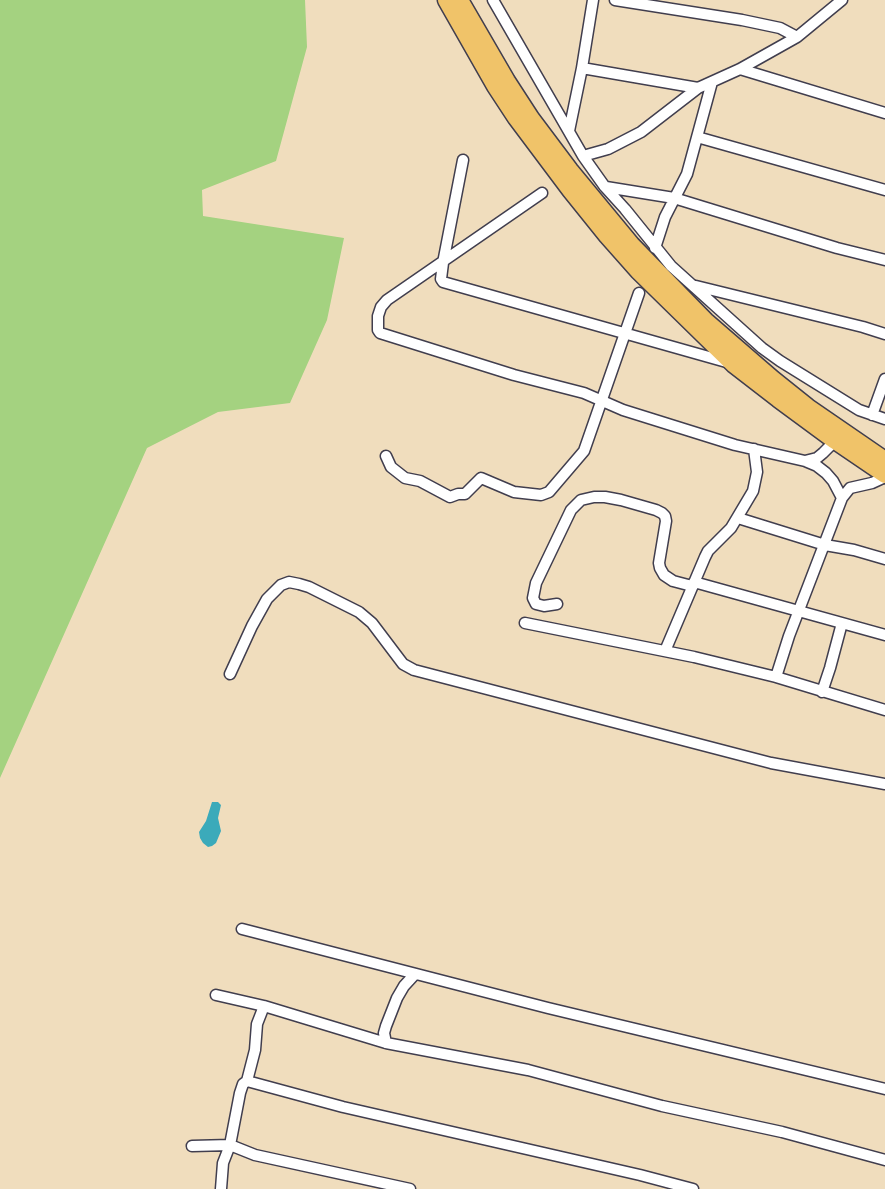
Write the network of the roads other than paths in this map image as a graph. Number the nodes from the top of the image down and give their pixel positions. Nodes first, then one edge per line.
1 (446, 0) edge
2 (460, 0) edge
3 (493, 0) edge
4 (593, 0) edge
5 (615, 0) edge
6 (842, 0) edge
7 (797, 37) junction
8 (582, 68) junction
9 (740, 69) junction
10 (712, 82) junction
11 (698, 88) junction
12 (885, 113) edge
13 (569, 131) junction
14 (697, 137) junction
15 (583, 156) junction
16 (463, 160) dead end
17 (606, 187) junction
18 (885, 190) edge
19 (542, 193) dead end
20 (674, 198) junction
21 (655, 248) junction
22 (885, 260) edge
23 (443, 263) junction
24 (692, 286) junction
25 (639, 293) dead end
26 (624, 334) junction
27 (885, 334) edge
28 (734, 365) junction
29 (885, 379) edge
30 (601, 400) junction
31 (872, 415) junction
32 (885, 419) edge
33 (835, 441) junction
34 (754, 449) junction
35 (386, 456) dead end
36 (885, 460) edge
37 (805, 461) junction
38 (885, 476) edge
39 (842, 498) junction
40 (738, 518) junction
41 (825, 545) junction
42 (885, 559) edge
43 (693, 584) junction
44 (557, 604) dead end
45 (800, 611) junction
46 (525, 623) dead end
47 (842, 623) junction
48 (885, 635) edge
49 (665, 651) junction
50 (230, 674) dead end
51 (776, 677) junction
52 (822, 692) junction
53 (885, 710) edge
54 (885, 784) edge
55 (242, 929) dead end
56 (415, 974) junction
57 (216, 995) dead end
58 (264, 1006) junction
59 (386, 1043) junction
60 (247, 1081) junction
61 (885, 1089) edge
62 (230, 1145) junction
63 (192, 1146) dead end
64 (885, 1160) edge
65 (221, 1189) edge
66 (410, 1189) edge
67 (693, 1189) edge

1 - 28 highway
2 - 36 highway
3 - 13 street
4 - 8 street
5 - 7 street
6 - 7 street
7 - 9 street
8 - 11 street
8 - 13 street
9 - 10 street
9 - 12 street
10 - 11 street
10 - 14 street
11 - 15 street
13 - 15 street
14 - 18 street
14 - 20 street
15 - 17 street
16 - 23 street
17 - 20 street
17 - 21 street
19 - 23 street
20 - 21 street
20 - 22 street
21 - 24 street
23 - 26 street
23 - 30 street
24 - 27 street
24 - 31 street
25 - 26 street
26 - 28 street
26 - 30 street
28 - 33 highway
29 - 31 street
30 - 34 street
30 - 35 street
31 - 32 street
33 - 37 street
33 - 38 highway
34 - 37 street
34 - 40 street
37 - 39 street
38 - 39 street
39 - 41 street
40 - 41 street
40 - 43 street
41 - 42 street
41 - 45 street
43 - 44 street
43 - 45 street
43 - 49 street
45 - 47 street
45 - 51 street
46 - 49 street
47 - 48 street
47 - 52 street
49 - 51 street
50 - 54 street
51 - 52 street
52 - 53 street
55 - 56 street
56 - 59 street
56 - 61 street
57 - 58 street
58 - 59 street
58 - 60 street
59 - 64 street
60 - 62 street
60 - 67 street
62 - 63 street
62 - 65 street
62 - 66 street

